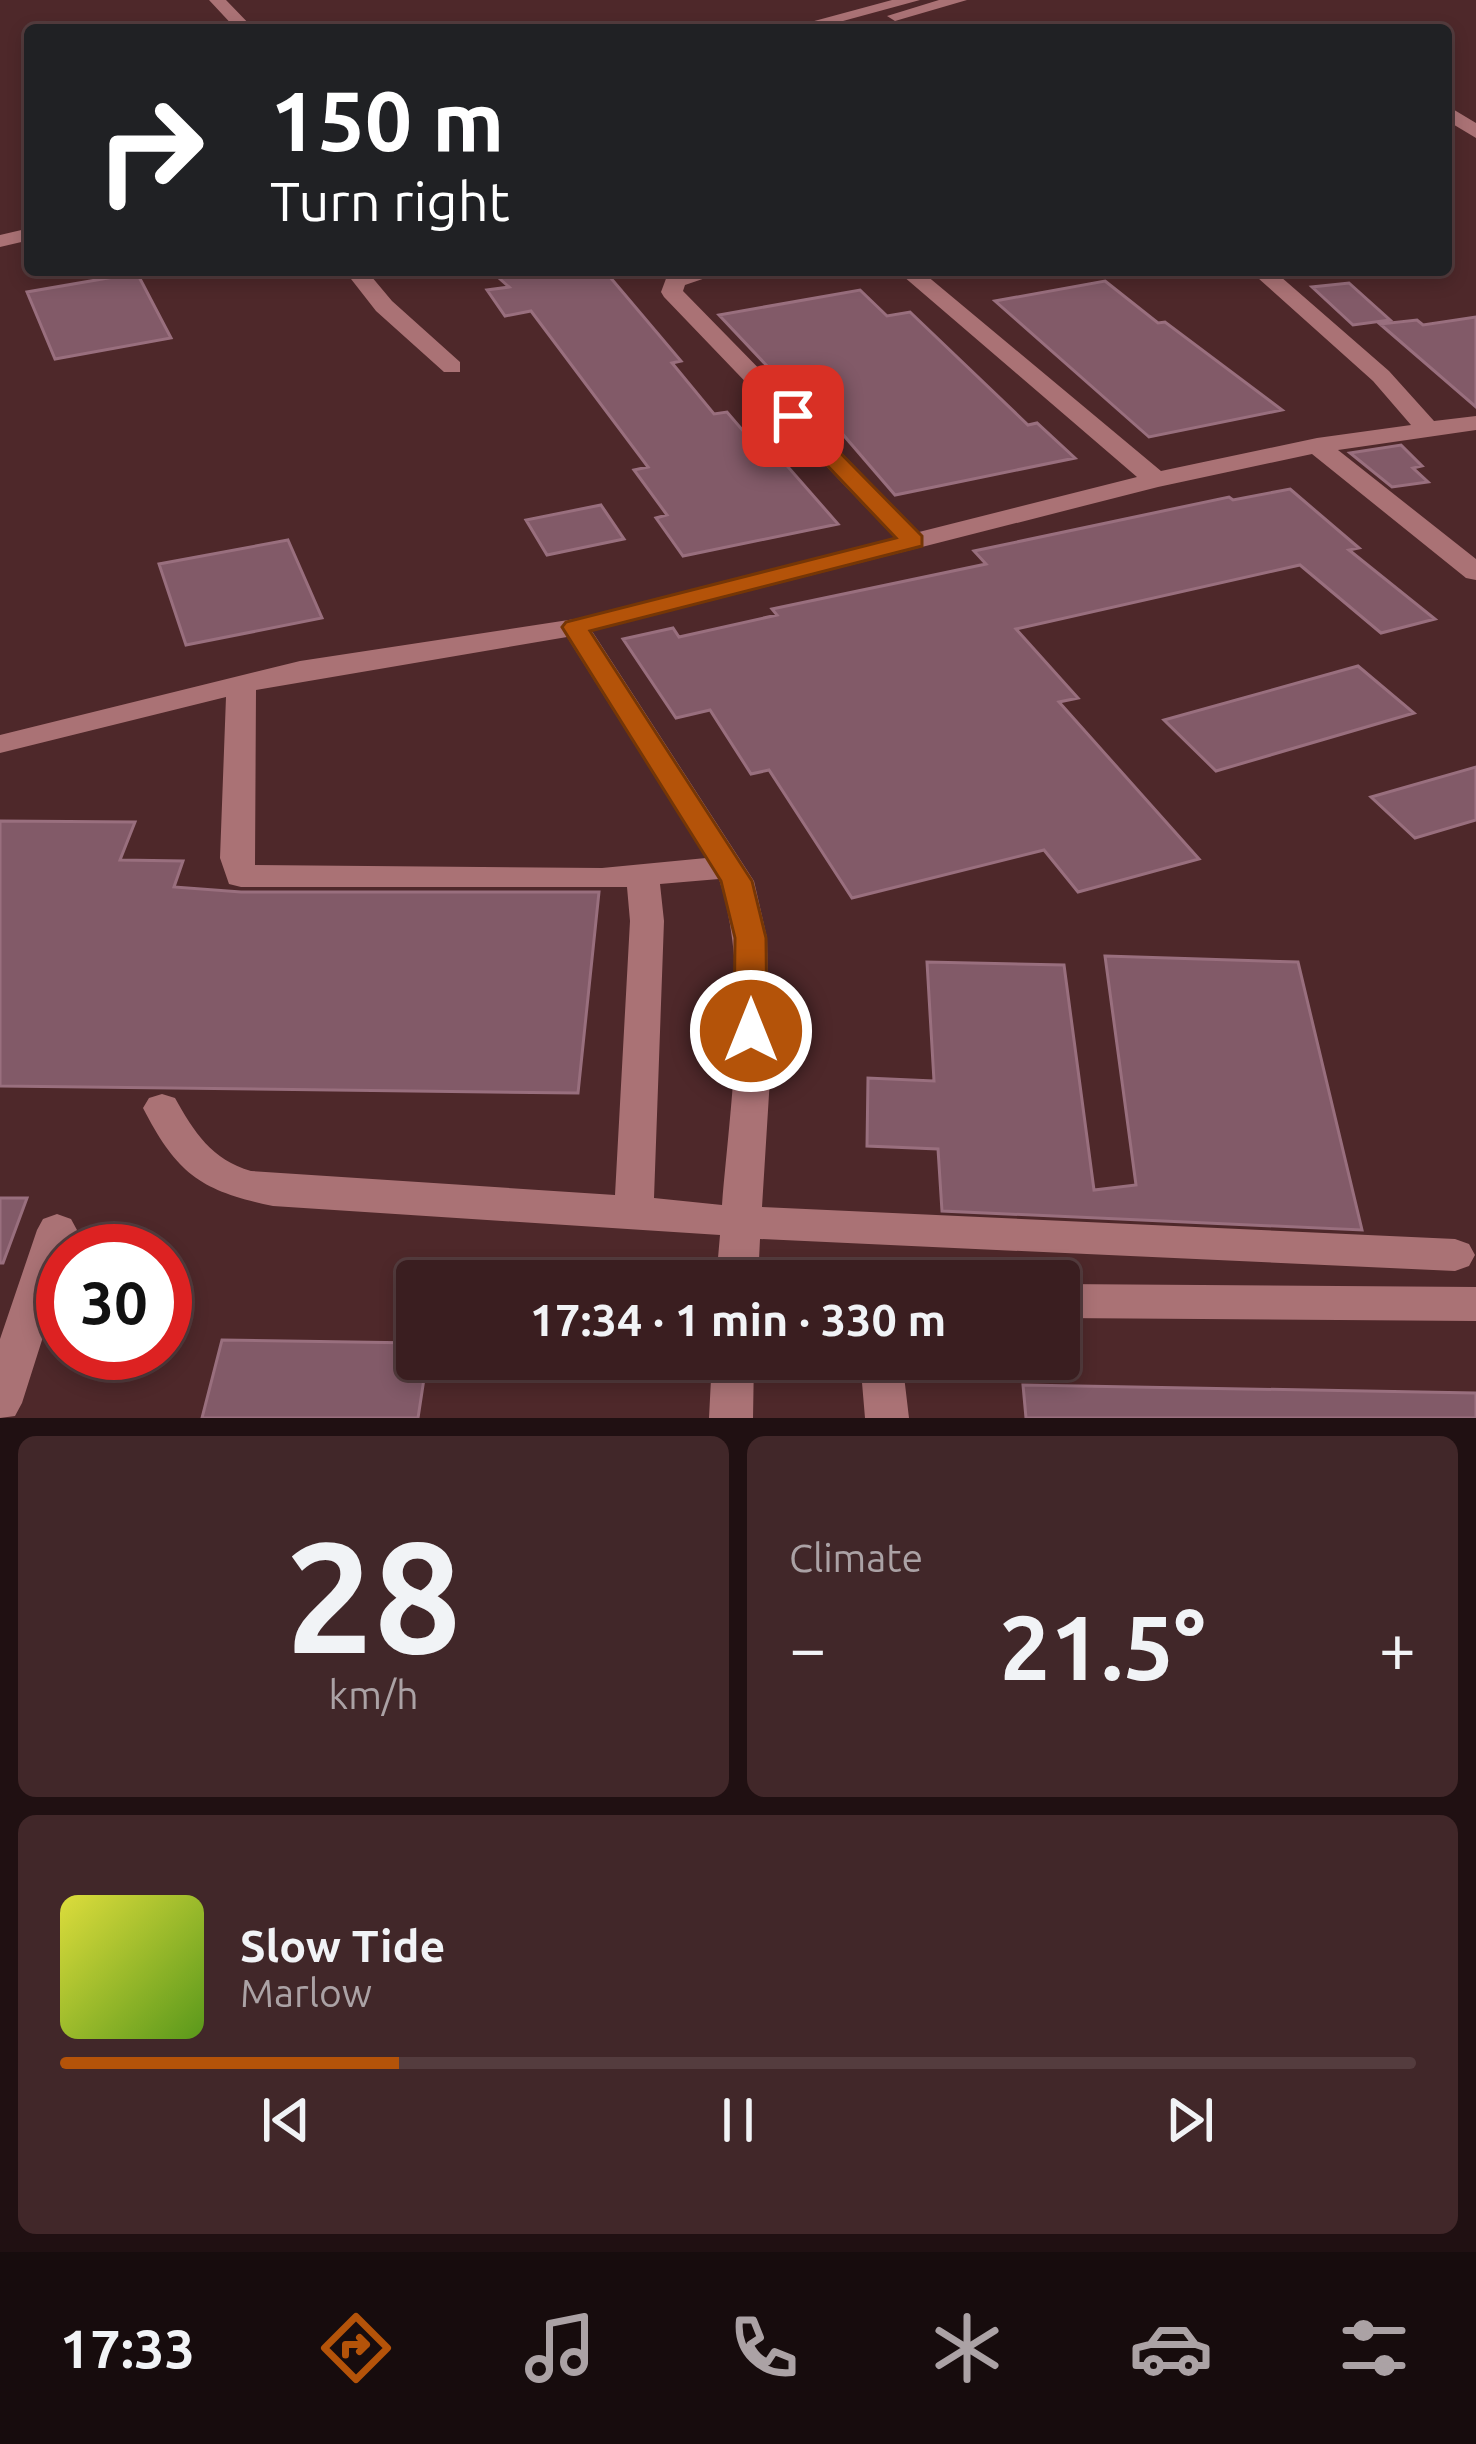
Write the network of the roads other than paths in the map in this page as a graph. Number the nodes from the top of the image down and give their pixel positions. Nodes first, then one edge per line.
1 (196, 0) edge
2 (217, 0) edge
3 (912, 0) edge
4 (959, 0) edge
5 (846, 22) edge
6 (219, 24) edge
7 (241, 24) edge
8 (360, 276) edge
9 (695, 276) edge
10 (914, 276) edge
11 (1267, 276) edge
12 (452, 367) dead end
13 (1476, 423) edge
14 (1427, 428) junction
15 (1317, 445) junction
16 (1156, 480) junction
17 (913, 541) junction
18 (1476, 572) edge
19 (575, 627) junction
20 (241, 686) junction
21 (0, 744) edge
22 (728, 867) junction
23 (642, 875) junction
24 (162, 1108) dead end
25 (634, 1211) junction
26 (740, 1222) junction
27 (1456, 1256) dead end
28 (737, 1260) edge
29 (36, 1294) edge
30 (1080, 1301) edge
31 (1476, 1304) edge
32 (733, 1380) edge
33 (883, 1380) edge
34 (0, 1403) edge
35 (731, 1418) edge
36 (886, 1418) edge

1 - 6 street
2 - 7 street
3 - 5 street
4 - 5 street
8 - 12 street
9 - 17 street
10 - 16 street
11 - 14 street
13 - 14 street
14 - 15 street
15 - 16 street
15 - 18 street
16 - 17 street
17 - 19 street
19 - 20 street
19 - 22 street
20 - 21 street
20 - 23 street
22 - 23 street
22 - 26 street
23 - 25 street
24 - 25 street
25 - 26 street
26 - 27 street
26 - 28 street
29 - 34 street
30 - 31 street
32 - 35 street
33 - 36 street

